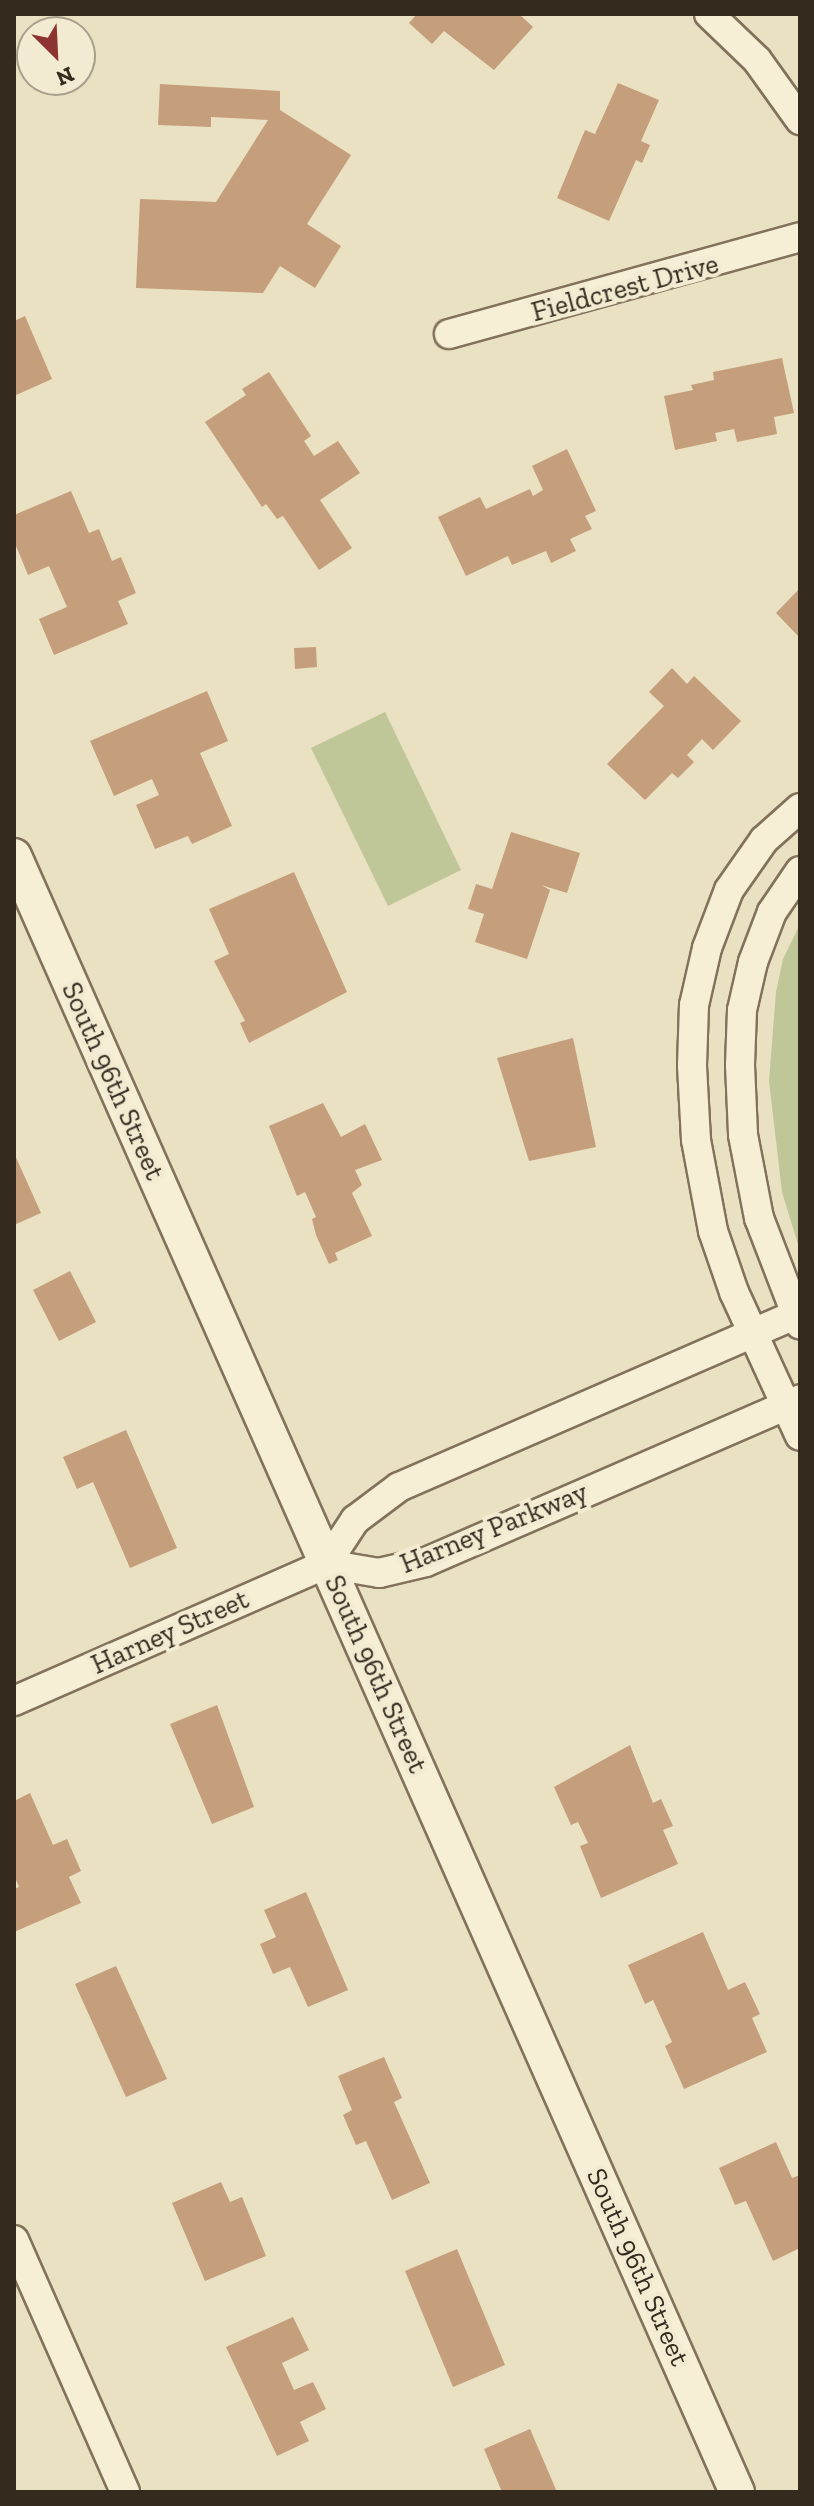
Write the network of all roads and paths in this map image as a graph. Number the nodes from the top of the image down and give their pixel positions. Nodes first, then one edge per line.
1 (709, 14) edge
2 (800, 120) edge
3 (800, 237) edge
4 (449, 334) dead end
5 (800, 808) edge
6 (14, 856) edge
7 (800, 871) edge
8 (798, 1319) edge
9 (752, 1333) junction
10 (792, 1402) edge
11 (800, 1436) edge
12 (326, 1564) junction
13 (14, 1701) edge
14 (14, 2240) edge
15 (125, 2492) edge
16 (737, 2492) edge

1 - 2 street
3 - 4 street, Fieldcrest Drive
5 - 9 street
6 - 12 street, South 96th Street
7 - 8 street
8 - 9 street
9 - 10 street
9 - 12 street
10 - 11 street
10 - 12 street, Harney Parkway
12 - 13 street, Harney Street
12 - 16 street, South 96th Street
14 - 15 street

